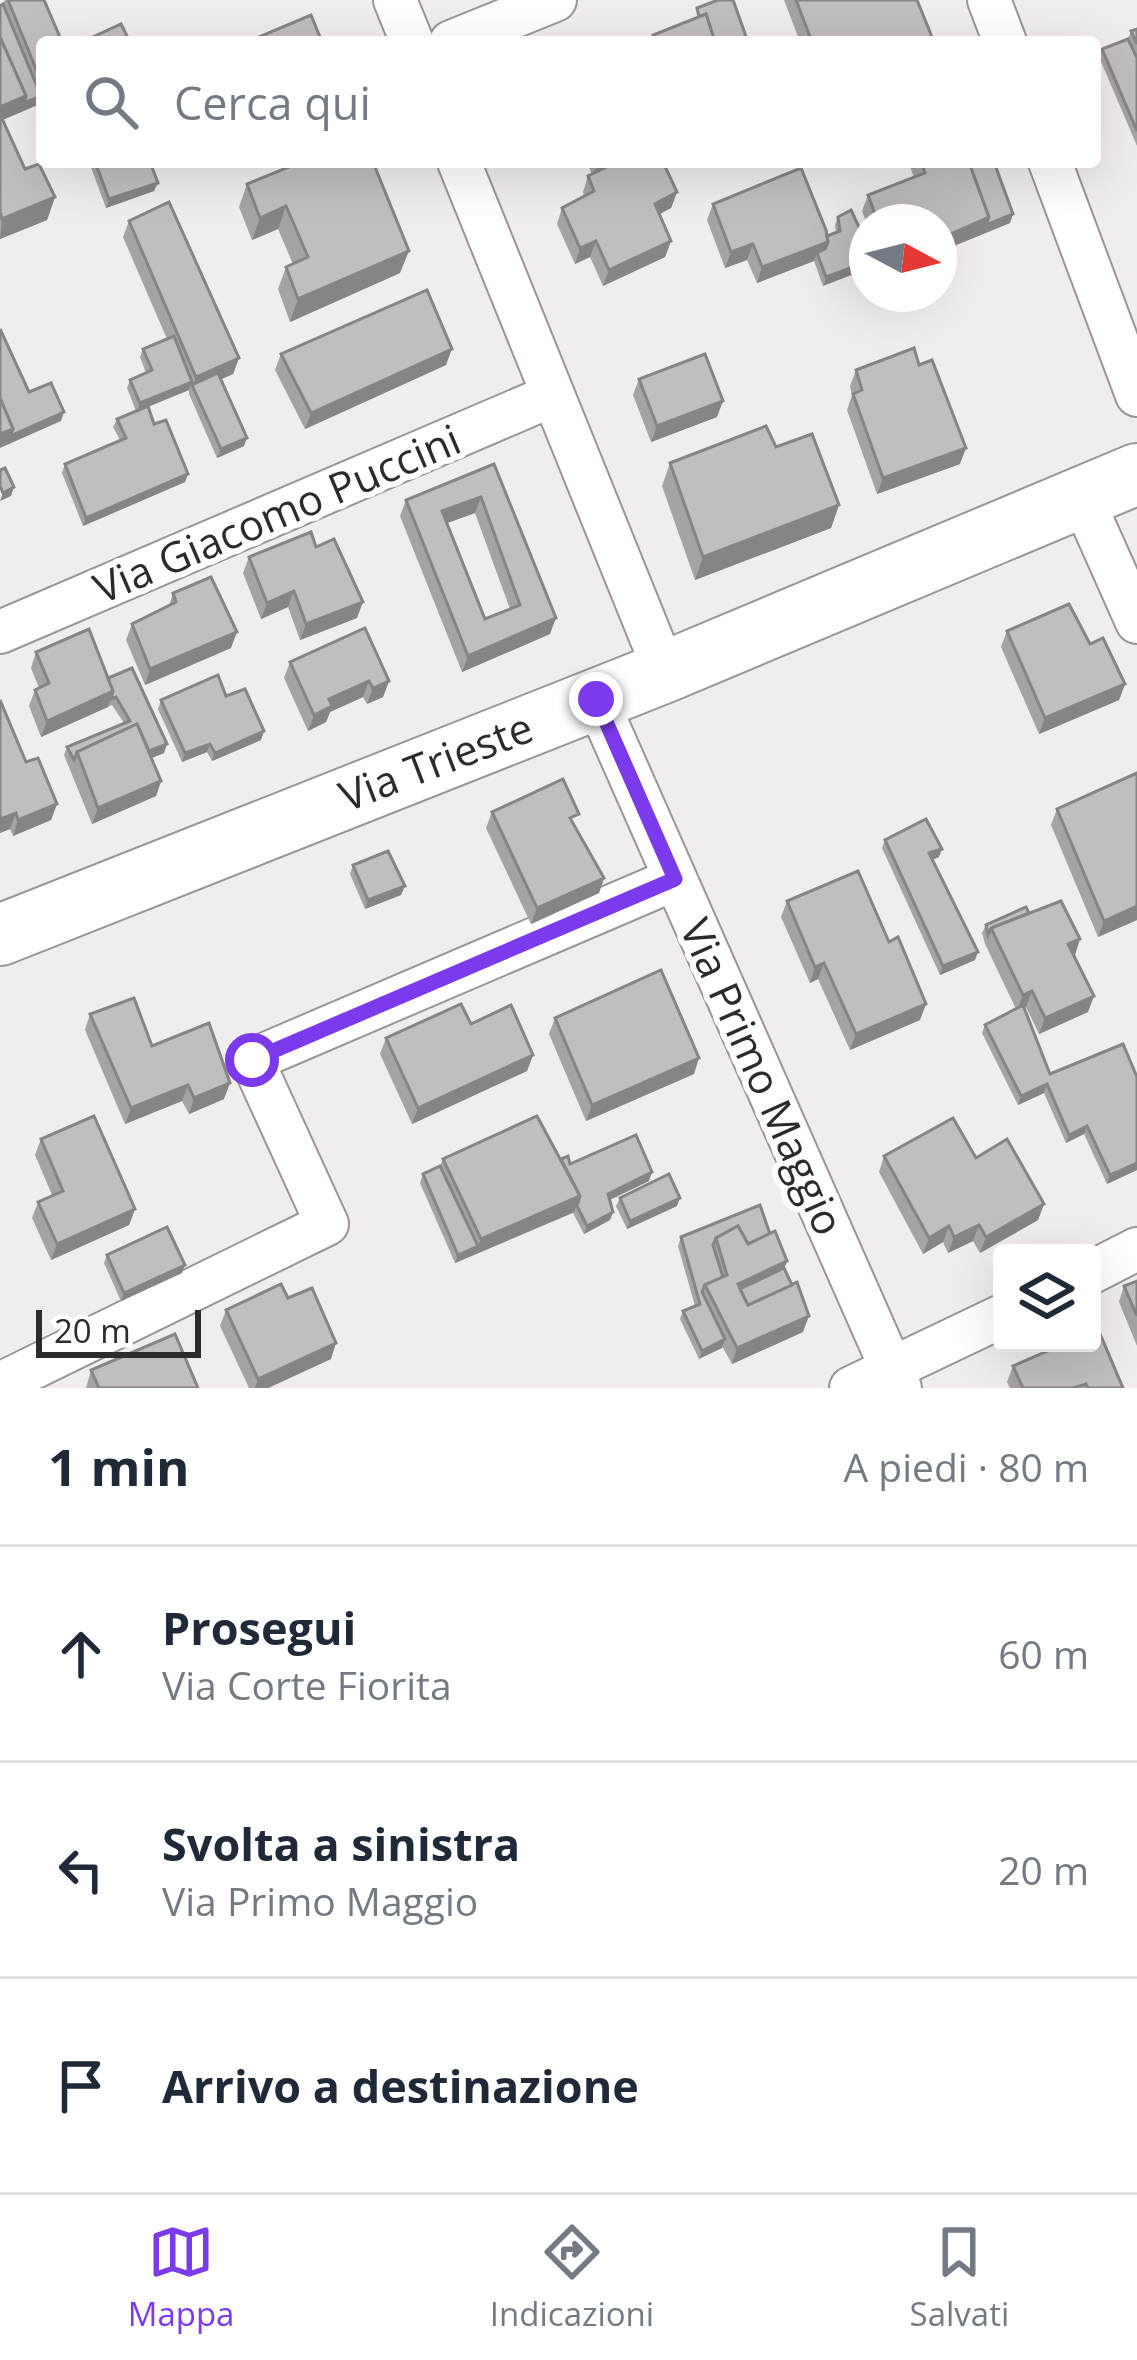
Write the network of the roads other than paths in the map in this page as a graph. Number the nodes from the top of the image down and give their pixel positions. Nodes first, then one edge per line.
1 (395, 0) edge
2 (555, 0) edge
3 (989, 0) edge
4 (410, 36) edge
5 (466, 36) edge
6 (1003, 36) edge
7 (462, 168) edge
8 (1052, 168) edge
9 (553, 395) junction
10 (1137, 395) edge
11 (1137, 473) edge
12 (1081, 496) junction
13 (1137, 622) edge
14 (0, 632) edge
15 (664, 673) junction
16 (596, 699) junction
17 (675, 879) junction
18 (0, 935) edge
19 (1137, 1249) edge
20 (1101, 1267) edge
21 (993, 1321) edge
22 (896, 1379) edge
23 (0, 1384) edge
24 (851, 1388) edge

1 - 4 street
2 - 5 street
3 - 6 street
7 - 9 street
8 - 10 street
9 - 14 street, Via Giacomo Puccini
9 - 15 street
11 - 12 street, Via Trieste
12 - 13 street
12 - 15 street, Via Trieste
15 - 16 street, Via Trieste
16 - 17 street, Via Primo Maggio
16 - 18 street, Via Trieste
17 - 22 street, Via Primo Maggio
17 - 23 street
19 - 20 street
21 - 22 street
22 - 24 street

